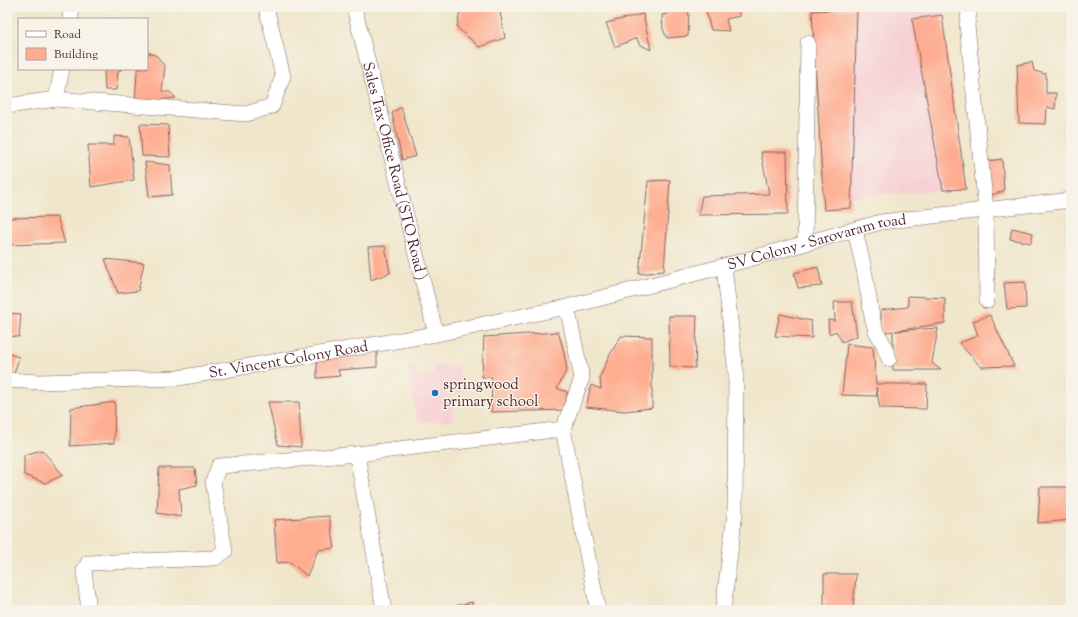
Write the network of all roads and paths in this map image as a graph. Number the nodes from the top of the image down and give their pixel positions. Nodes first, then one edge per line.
1 (72, 7) edge
2 (266, 7) edge
3 (354, 7) edge
4 (970, 7) edge
5 (70, 18) edge
6 (808, 43) dead end
7 (62, 70) edge
8 (56, 99) junction
9 (7, 106) edge
10 (1071, 200) edge
11 (986, 210) junction
12 (855, 230) junction
13 (805, 243) junction
14 (724, 266) junction
15 (987, 301) dead end
16 (567, 307) junction
17 (436, 334) junction
18 (889, 359) dead end
19 (7, 380) edge
20 (563, 429) junction
21 (357, 454) junction
22 (89, 610) edge
23 (384, 610) edge
24 (598, 610) edge
25 (723, 610) edge

1 - 5 street
2 - 8 street
3 - 17 street, Sales Tax Office Road (STO Road )
4 - 11 street
6 - 13 street
7 - 8 street
8 - 9 street
10 - 11 street, SV Colony - Sarovaram road
11 - 12 street, SV Colony - Sarovaram road
11 - 15 street
12 - 13 street, SV Colony - Sarovaram road
12 - 18 street
13 - 14 street, SV Colony - Sarovaram road
14 - 16 street, SV Colony - Sarovaram road
14 - 25 street
16 - 17 street, St. Vincent Colony Road
16 - 20 street
17 - 19 street, St. Vincent Colony Road
20 - 21 street
20 - 24 street
21 - 22 street
21 - 23 street

